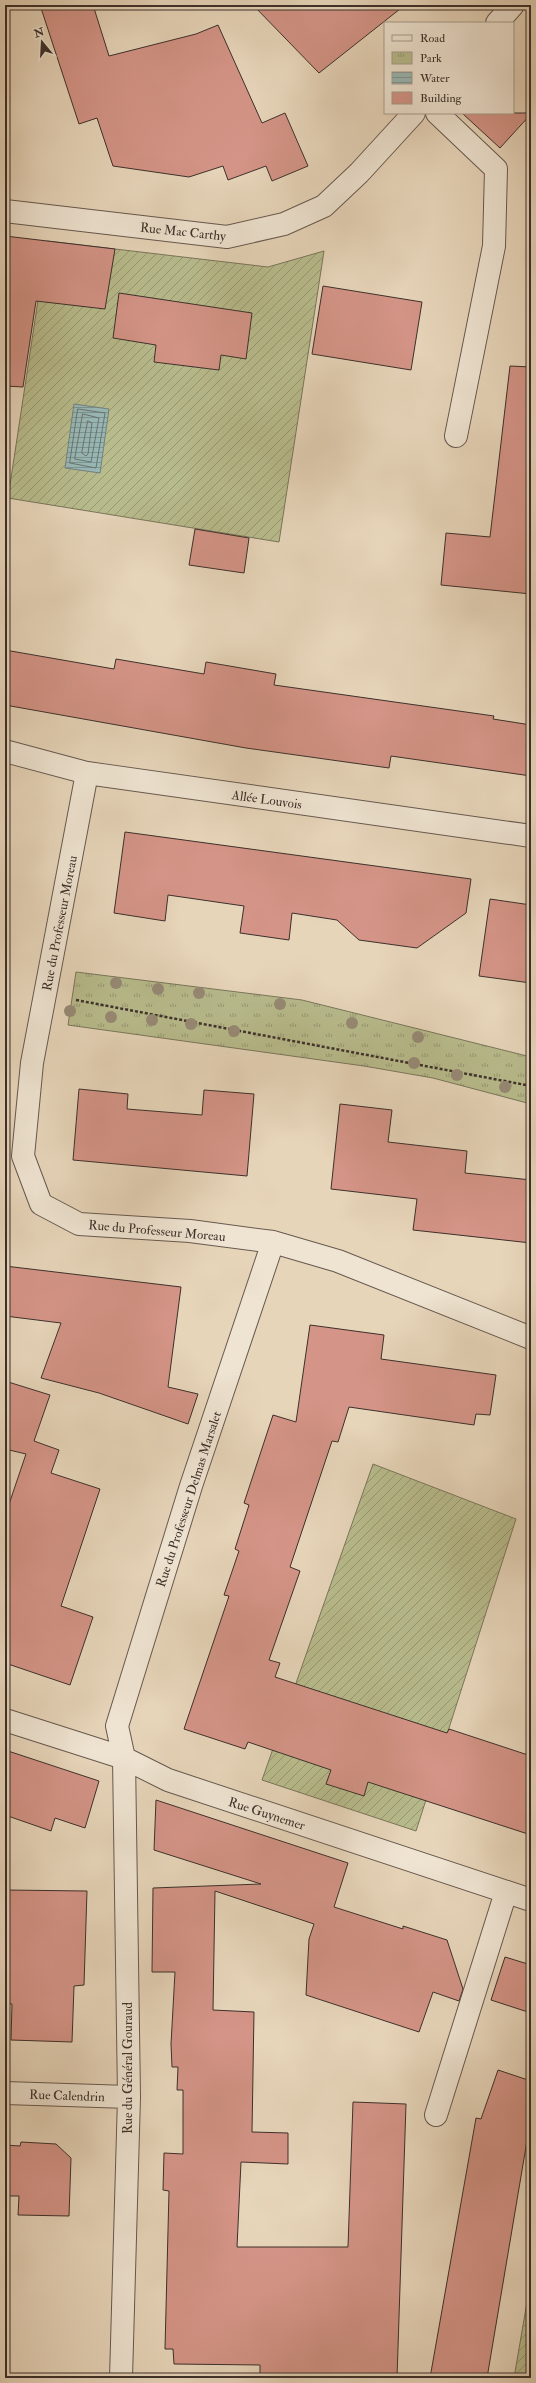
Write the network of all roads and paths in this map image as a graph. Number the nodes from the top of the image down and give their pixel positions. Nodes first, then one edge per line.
1 (513, 5) edge
2 (498, 22) edge
3 (413, 114) edge
4 (439, 114) edge
5 (5, 211) edge
6 (456, 436) dead end
7 (5, 751) edge
8 (87, 774) junction
9 (531, 836) edge
10 (46, 994) junction
11 (531, 1086) edge
12 (274, 1242) junction
13 (531, 1338) edge
14 (5, 1720) edge
15 (124, 1758) junction
16 (506, 1892) junction
17 (531, 1900) edge
18 (5, 2093) edge
19 (129, 2096) junction
20 (436, 2115) dead end
21 (121, 2378) edge

1 - 2 street
3 - 5 street, Rue Mac Carthy
4 - 6 street
7 - 8 street, Allée Louvois
8 - 9 street, Allée Louvois
8 - 10 street, Rue du Professeur Moreau
10 - 11 path
10 - 12 street, Rue du Professeur Moreau
12 - 13 street, Rue du Professeur Moreau
12 - 15 street, Rue du Professeur Delmas Marsalet
14 - 15 street, Rue Guynemer
15 - 16 street, Rue Guynemer
15 - 19 street, Rue du Général Gouraud
16 - 17 street, Rue Guynemer
16 - 20 street
18 - 19 street, Rue Calendrin
19 - 21 street, Rue du Général Gouraud

